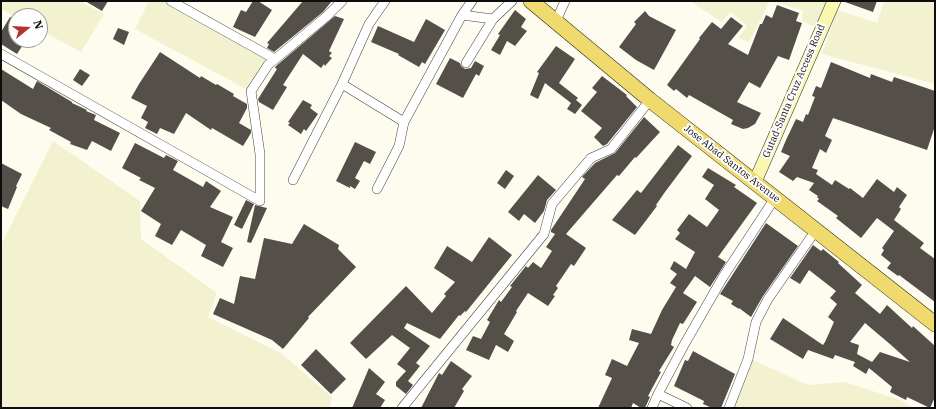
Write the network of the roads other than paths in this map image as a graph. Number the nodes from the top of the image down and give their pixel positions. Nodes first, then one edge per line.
1 (171, 1) edge
2 (342, 1) edge
3 (385, 1) edge
4 (472, 1) edge
5 (512, 1) edge
6 (531, 1) edge
7 (565, 1) edge
8 (834, 1) edge
9 (462, 15) junction
10 (493, 19) junction
11 (556, 21) junction
12 (1, 54) edge
13 (275, 59) junction
14 (466, 63) dead end
15 (342, 84) junction
16 (650, 100) junction
17 (404, 122) junction
18 (293, 180) dead end
19 (755, 182) junction
20 (377, 189) dead end
21 (775, 198) junction
22 (816, 230) junction
23 (935, 324) edge
24 (658, 394) junction
25 (402, 408) edge
26 (652, 408) edge
27 (687, 408) edge
28 (729, 408) edge

1 - 13 street
2 - 13 street
3 - 15 street
4 - 9 street
5 - 10 street
6 - 11 main road, Jose Abad Santos Avenue
7 - 11 street
8 - 19 main road, Gutad-Santa Cruz Access Road
9 - 10 street
9 - 17 street
10 - 14 street
11 - 16 main road, Jose Abad Santos Avenue
12 - 13 street
15 - 17 street
15 - 18 street
16 - 19 main road, Jose Abad Santos Avenue
16 - 25 street
17 - 20 street
19 - 21 main road, Jose Abad Santos Avenue
21 - 22 main road, Jose Abad Santos Avenue
21 - 24 street
22 - 23 main road, Jose Abad Santos Avenue
22 - 28 street
24 - 26 street
24 - 27 street

